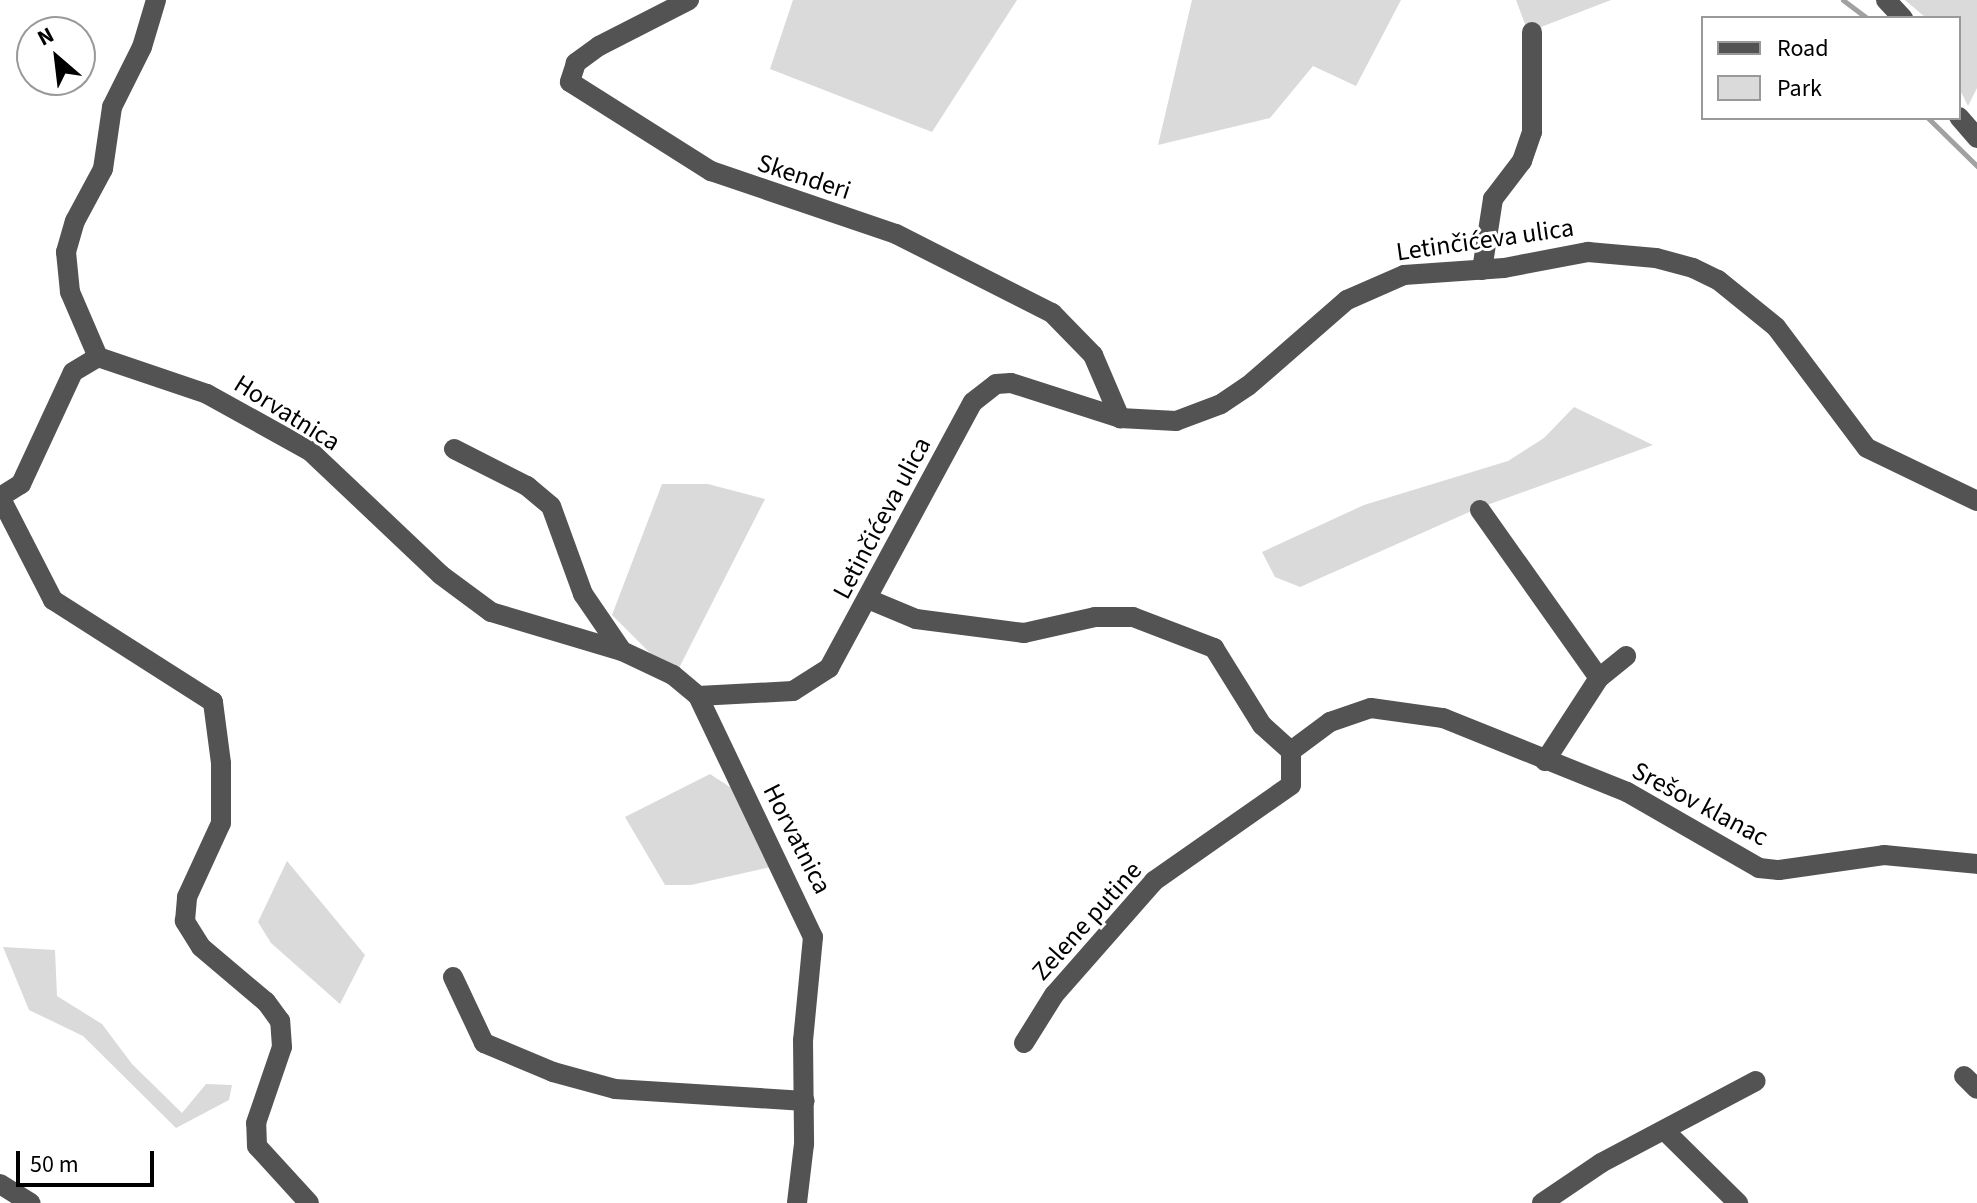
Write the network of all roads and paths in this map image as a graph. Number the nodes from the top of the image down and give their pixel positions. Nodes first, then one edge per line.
1 (156, 0) edge
2 (689, 0) edge
3 (1886, 0) edge
4 (1901, 16) edge
5 (1532, 32) dead end
6 (1482, 270) junction
7 (98, 357) junction
8 (1120, 418) junction
9 (454, 449) dead end
10 (0, 497) edge
11 (1977, 501) edge
12 (1480, 510) dead end
13 (868, 599) junction
14 (622, 651) junction
15 (1626, 656) dead end
16 (1599, 678) junction
17 (698, 696) junction
18 (1291, 751) junction
19 (1545, 761) junction
20 (1977, 864) edge
21 (453, 977) dead end
22 (1024, 1043) dead end
23 (1756, 1081) dead end
24 (805, 1101) junction
25 (1665, 1131) junction
26 (0, 1184) edge
27 (30, 1203) edge
28 (309, 1203) edge
29 (797, 1203) edge
30 (1542, 1203) edge
31 (1738, 1203) edge

1 - 7 street
2 - 8 street, Skenderi
3 - 4 street
5 - 6 street
6 - 8 street, Letinčićeva ulica
6 - 11 street, Letinčićeva ulica
7 - 10 street
7 - 14 street, Horvatnica
8 - 13 street, Letinčićeva ulica
9 - 14 street
10 - 28 street
12 - 16 street
13 - 17 street, Letinčićeva ulica
13 - 18 street
14 - 17 street, Horvatnica
15 - 16 street
16 - 19 street
17 - 24 street, Horvatnica
18 - 19 street, Srešov klanac
18 - 22 street, Zelene putine
19 - 20 street, Srešov klanac
21 - 24 street
23 - 25 street
24 - 29 street, Horvatnica
25 - 30 street
25 - 31 street
26 - 27 street

